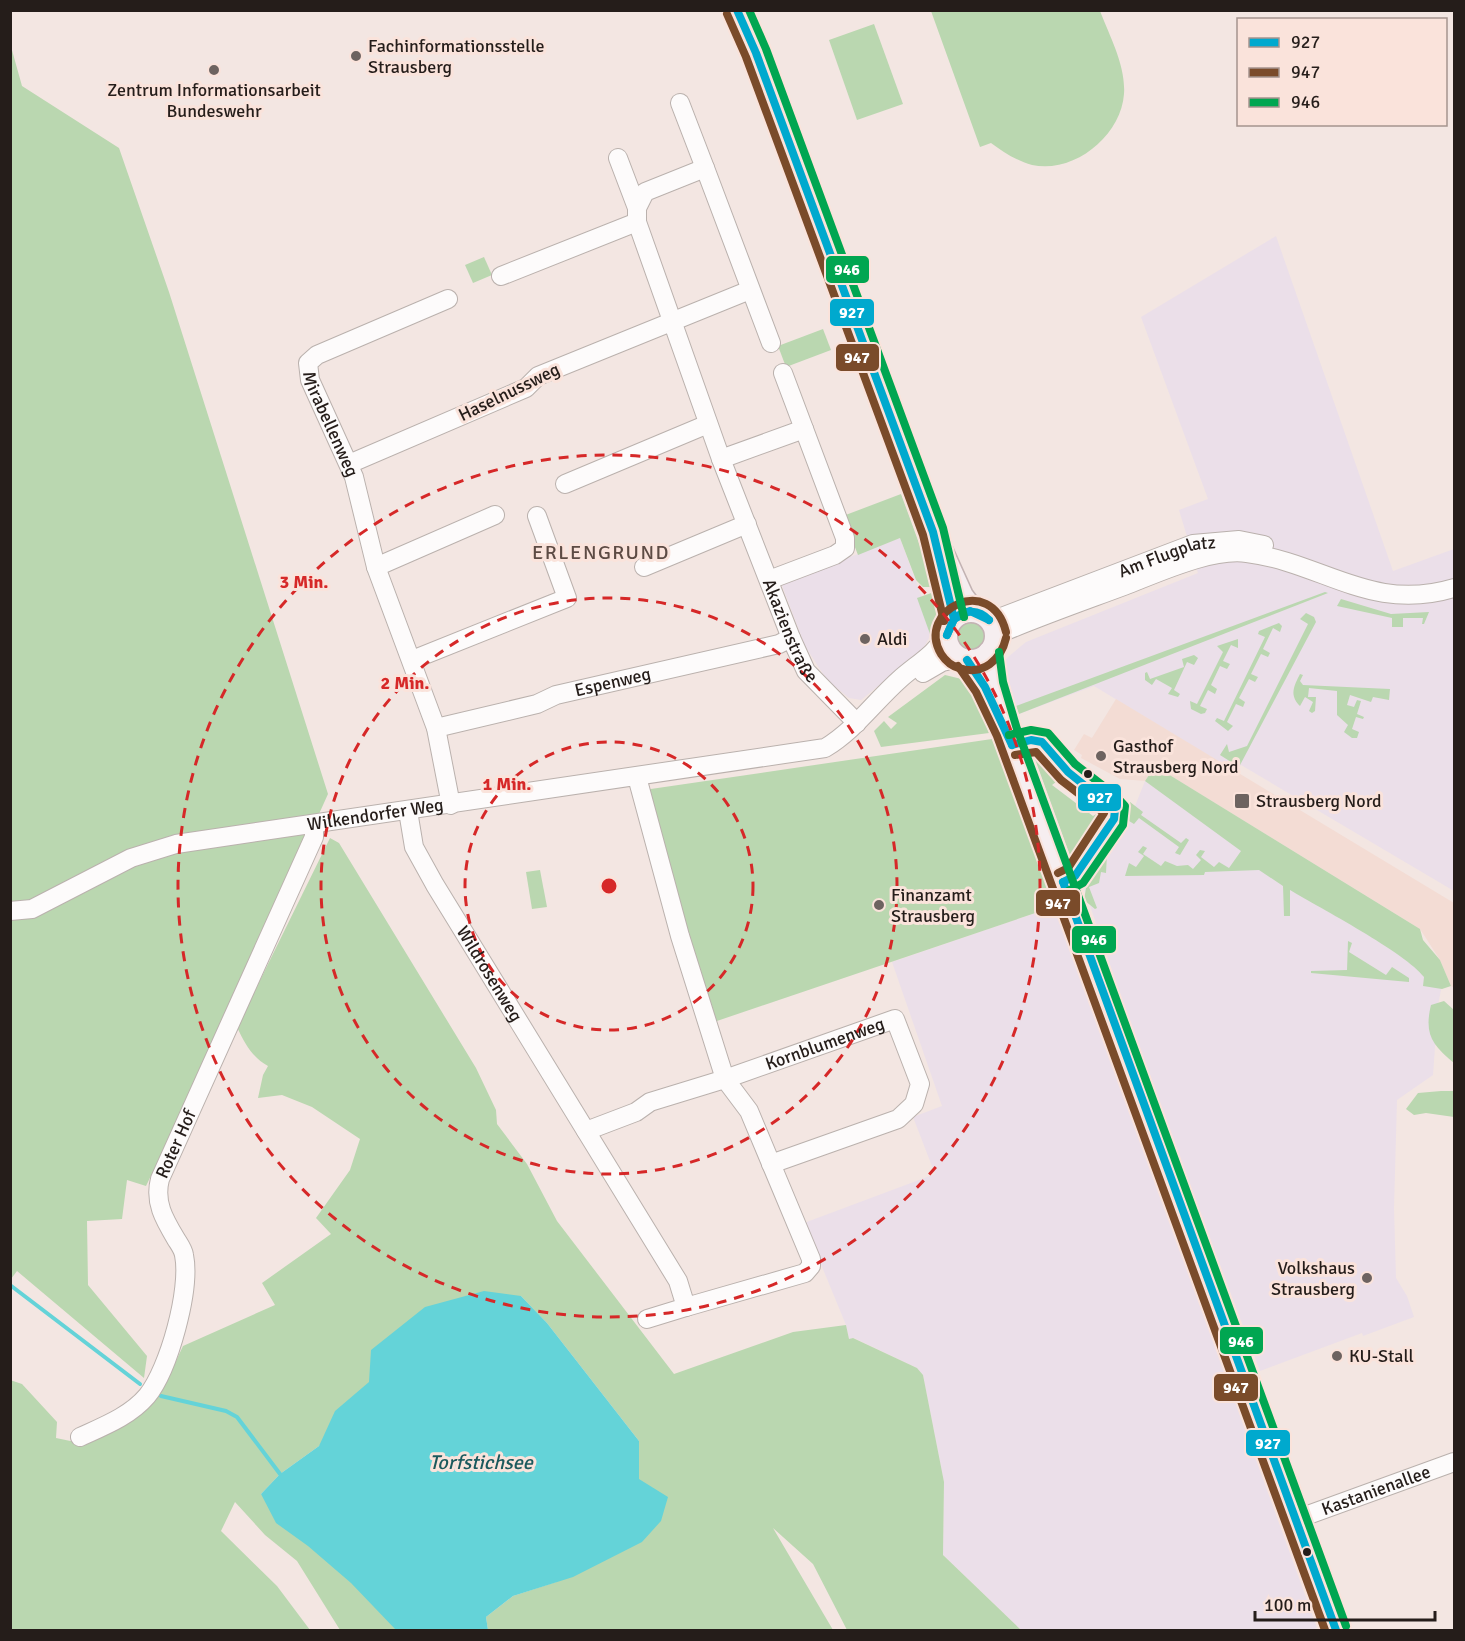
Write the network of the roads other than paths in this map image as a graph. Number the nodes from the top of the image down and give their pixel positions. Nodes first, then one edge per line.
1 (737, 10) edge
2 (680, 104) dead end
3 (618, 158) dead end
4 (705, 168) junction
5 (637, 215) junction
6 (501, 276) dead end
7 (750, 290) junction
8 (448, 299) dead end
9 (670, 322) junction
10 (771, 343) dead end
11 (783, 373) dead end
12 (708, 424) junction
13 (804, 429) junction
14 (721, 459) junction
15 (349, 464) junction
16 (565, 484) dead end
17 (495, 515) dead end
18 (537, 516) dead end
19 (747, 524) junction
20 (375, 567) junction
21 (644, 567) dead end
22 (769, 580) junction
23 (1455, 588) edge
24 (975, 629) junction
25 (791, 638) junction
26 (964, 659) junction
27 (412, 660) junction
28 (879, 702) junction
29 (857, 723) junction
30 (436, 728) junction
31 (1007, 732) junction
32 (637, 777) junction
33 (451, 805) junction
34 (408, 811) junction
35 (314, 825) junction
36 (10, 911) edge
37 (724, 1079) junction
38 (586, 1131) junction
39 (771, 1164) junction
40 (686, 1307) junction
41 (646, 1319) dead end
42 (80, 1437) dead end
43 (1455, 1462) edge
44 (1297, 1519) junction
45 (1336, 1630) edge

1 - 24 main road
2 - 4 street
3 - 5 street, Akazienstraße
4 - 5 street
4 - 7 street
5 - 6 street
5 - 9 street, Akazienstraße
7 - 9 street, Haselnussweg
7 - 10 street
8 - 15 street, Mirabellenweg
9 - 12 street, Akazienstraße
9 - 15 street, Haselnussweg
11 - 13 street
12 - 14 street, Akazienstraße
12 - 16 street
13 - 14 street
13 - 22 street
14 - 19 street, Akazienstraße
15 - 20 street, Mirabellenweg
17 - 20 street
18 - 27 street
19 - 21 street
19 - 22 street, Akazienstraße
20 - 27 street, Mirabellenweg
22 - 25 street, Akazienstraße
23 - 24 street, Am Flugplatz
24 - 26 main road
24 - 26 main road
24 - 28 street, Wilkendorfer Weg
24 - 31 main road
25 - 29 street, Akazienstraße
25 - 30 street, Espenweg
26 - 28 street, Wilkendorfer Weg
26 - 31 main road
27 - 30 street, Mirabellenweg
28 - 29 street, Wilkendorfer Weg
29 - 32 street, Wilkendorfer Weg
30 - 33 street, Mirabellenweg
31 - 44 main road
32 - 33 street, Wilkendorfer Weg
32 - 37 street
33 - 34 street, Wilkendorfer Weg
34 - 35 street, Wilkendorfer Weg
34 - 38 street, Wildrosenweg
35 - 36 street, Wilkendorfer Weg
35 - 42 street, Roter Hof
37 - 38 street
37 - 39 street
37 - 39 street, Kornblumenweg
38 - 40 street, Wildrosenweg
39 - 40 street
40 - 41 street
43 - 44 street, Kastanienallee
44 - 45 main road

